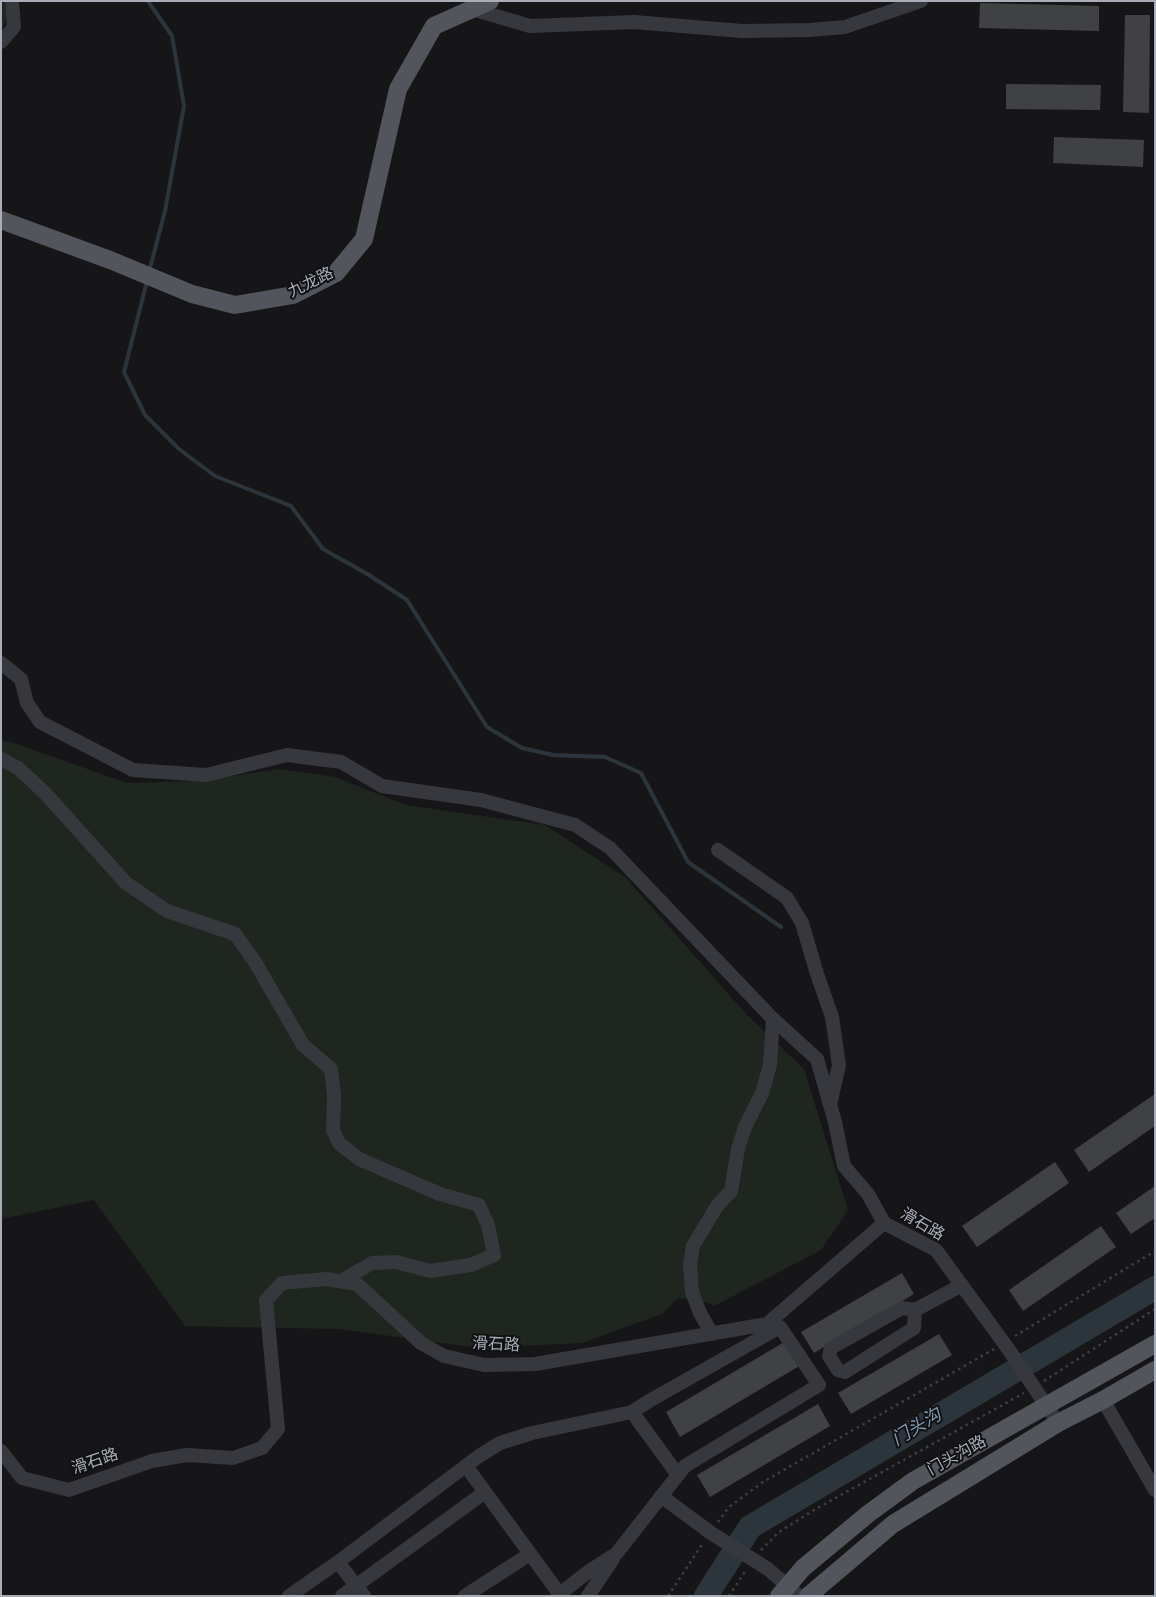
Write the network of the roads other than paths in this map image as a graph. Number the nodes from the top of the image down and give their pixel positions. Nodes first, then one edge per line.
1 (12, 1) edge
2 (490, 1) edge
3 (921, 1) edge
4 (472, 9) junction
5 (1, 42) edge
6 (1, 220) edge
7 (1, 663) edge
8 (1, 759) edge
9 (718, 850) dead end
10 (773, 1019) junction
11 (830, 1105) junction
12 (884, 1222) junction
13 (341, 1282) junction
14 (962, 1284) junction
15 (915, 1310) junction
16 (712, 1334) junction
17 (1155, 1344) edge
18 (1155, 1370) edge
19 (1104, 1400) junction
20 (1046, 1406) junction
21 (632, 1412) junction
22 (1058, 1423) junction
23 (1, 1451) edge
24 (466, 1466) junction
25 (678, 1475) junction
26 (1155, 1490) edge
27 (485, 1492) junction
28 (661, 1496) junction
29 (530, 1554) junction
30 (616, 1554) junction
31 (338, 1562) junction
32 (360, 1591) edge
33 (789, 1592) edge
34 (559, 1595) edge
35 (289, 1596) edge
36 (342, 1596) edge
37 (465, 1596) edge
38 (588, 1596) edge
39 (808, 1596) edge

1 - 5 street
2 - 4 main road, 九龙路
3 - 4 street
4 - 6 main road, 九龙路
7 - 10 street
8 - 13 street
9 - 11 street
10 - 11 street
10 - 16 street
11 - 12 street
12 - 14 street, 滑石路
12 - 16 street, 滑石路
13 - 16 street, 滑石路
13 - 23 street, 滑石路
14 - 15 street
14 - 20 street, 滑石路
15 - 15 street
17 - 20 main road, 门头沟路
18 - 19 main road, 门头沟路
19 - 22 main road, 门头沟路
19 - 26 street
20 - 22 street, 滑石路
20 - 33 main road, 门头沟路
21 - 24 street
21 - 25 street
21 - 25 street
22 - 39 main road, 门头沟路
24 - 27 street
24 - 31 street
25 - 28 street
27 - 29 street
27 - 32 street
28 - 30 street
28 - 33 street
29 - 34 street
29 - 37 street
30 - 34 street
30 - 38 street
31 - 32 street
31 - 35 street
32 - 36 street

